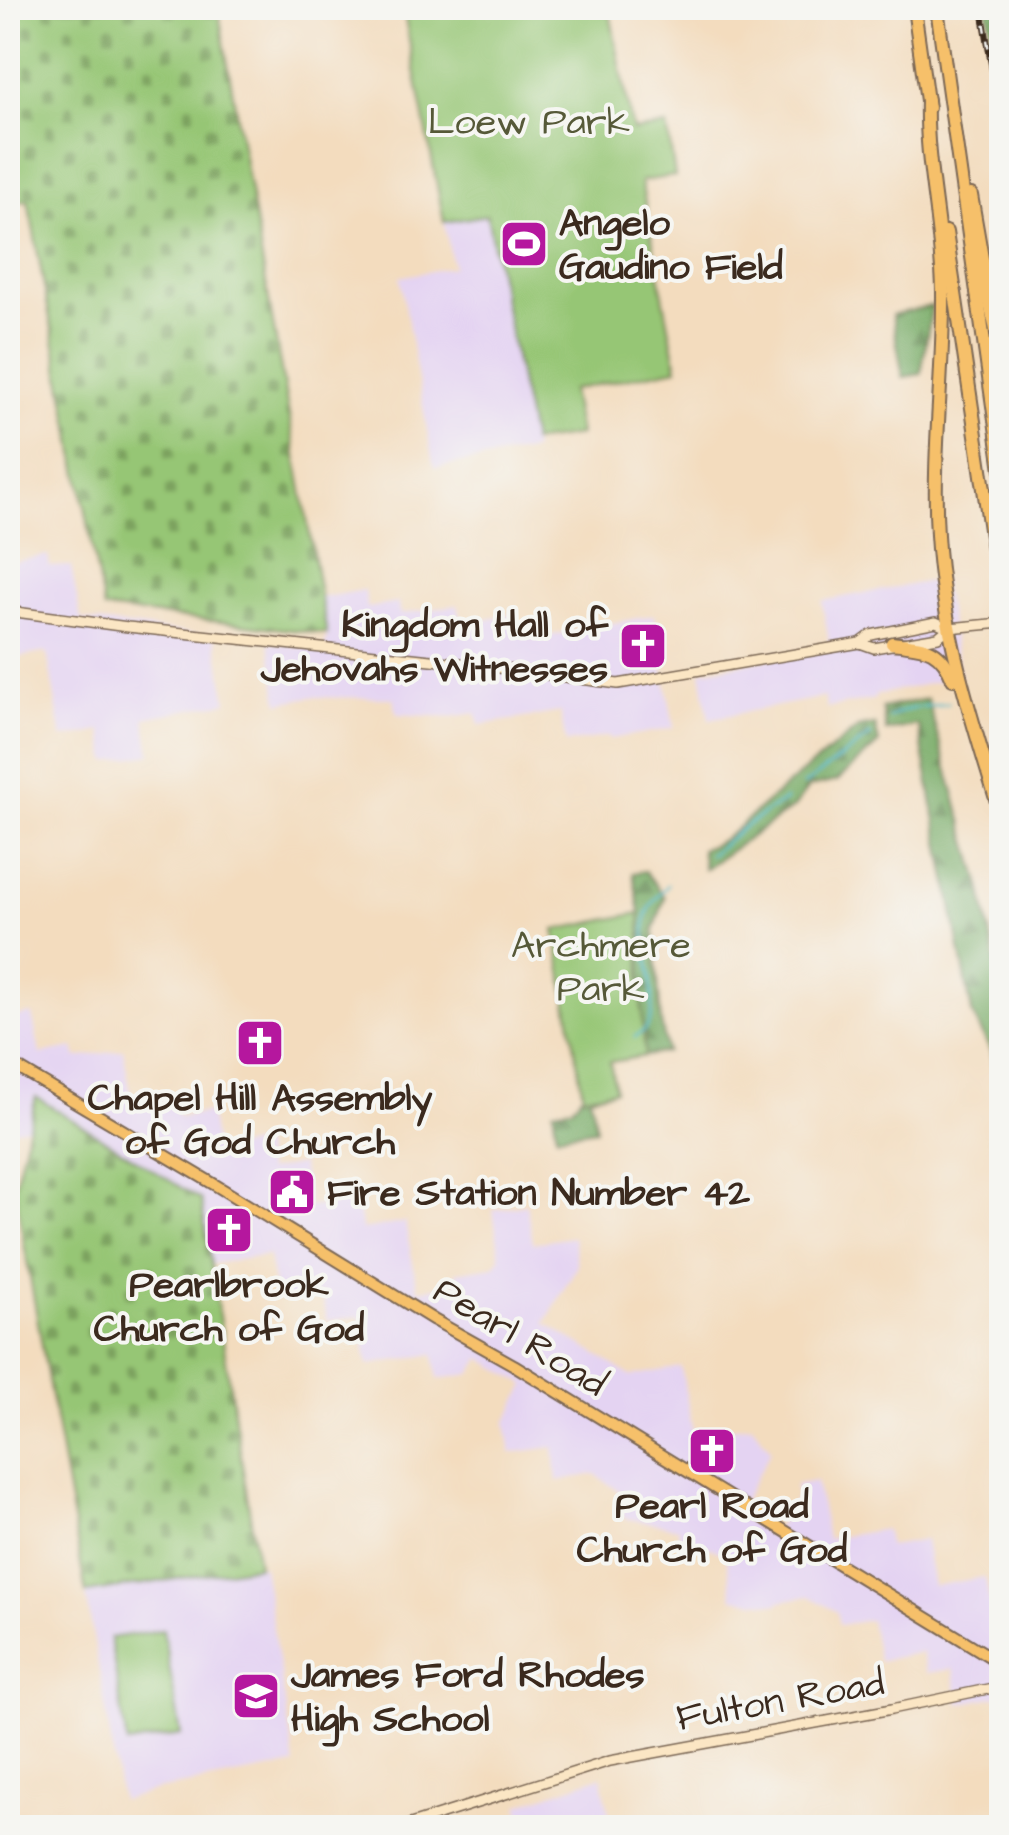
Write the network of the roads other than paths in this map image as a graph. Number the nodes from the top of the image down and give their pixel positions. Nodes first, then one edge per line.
1 (914, 8) edge
2 (938, 8) edge
3 (927, 100) junction
4 (950, 102) junction
5 (1002, 355) edge
6 (1002, 470) edge
7 (1002, 610) edge
8 (8, 611) edge
9 (1002, 622) edge
10 (949, 628) junction
11 (860, 643) junction
12 (892, 644) junction
13 (978, 742) junction
14 (1002, 818) edge
15 (8, 1062) edge
16 (1002, 1664) edge
17 (1002, 1686) edge
18 (398, 1828) edge

1 - 3 highway
2 - 4 highway
3 - 7 highway
3 - 10 highway
4 - 5 highway
4 - 6 highway
8 - 11 main road
9 - 10 main road
10 - 11 main road
10 - 12 main road
10 - 13 highway
11 - 12 main road
12 - 13 highway
13 - 14 highway
15 - 16 main road, Pearl Road
17 - 18 main road, Fulton Road

